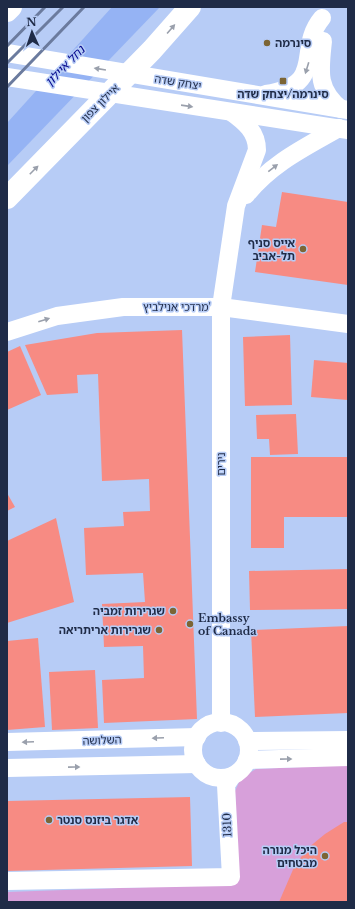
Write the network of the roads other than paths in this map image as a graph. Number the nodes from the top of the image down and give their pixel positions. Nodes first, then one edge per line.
1 (11, 7) edge
2 (190, 7) edge
3 (7, 12) edge
4 (7, 53) edge
5 (7, 77) edge
6 (254, 94) junction
7 (345, 110) edge
8 (232, 112) junction
9 (344, 129) edge
10 (7, 198) edge
11 (236, 206) junction
12 (221, 307) junction
13 (348, 324) edge
14 (7, 332) edge
15 (221, 722) junction
16 (197, 737) junction
17 (348, 740) edge
18 (247, 741) junction
19 (7, 742) edge
20 (348, 757) edge
21 (247, 760) junction
22 (7, 768) edge
23 (201, 769) junction
24 (232, 776) junction
25 (228, 841) junction
26 (7, 881) edge

1 - 3 highway
10 -> 2 highway, איילון צפון
6 -> 4 street, יצחק שדה
5 -> 8 street, יצחק שדה
6 - 7 street, יצחק שדה
7 -> 6 street
8 - 9 street, יצחק שדה
8 - 11 street, נירים
11 -> 9 street
11 - 12 street, נירים
12 - 13 street, מרדכי אנילביץ'
14 -> 12 street, מרדכי אנילביץ'
12 - 15 street, נירים
15 - 16 street
15 - 18 street
16 -> 19 street, השלושה
16 - 23 street
17 - 18 street
18 - 21 street
21 -> 20 street
21 - 24 street
22 -> 23 street
23 - 24 street
23 - 25 street
24 - 25 street, 1310
25 - 26 street, 1310

